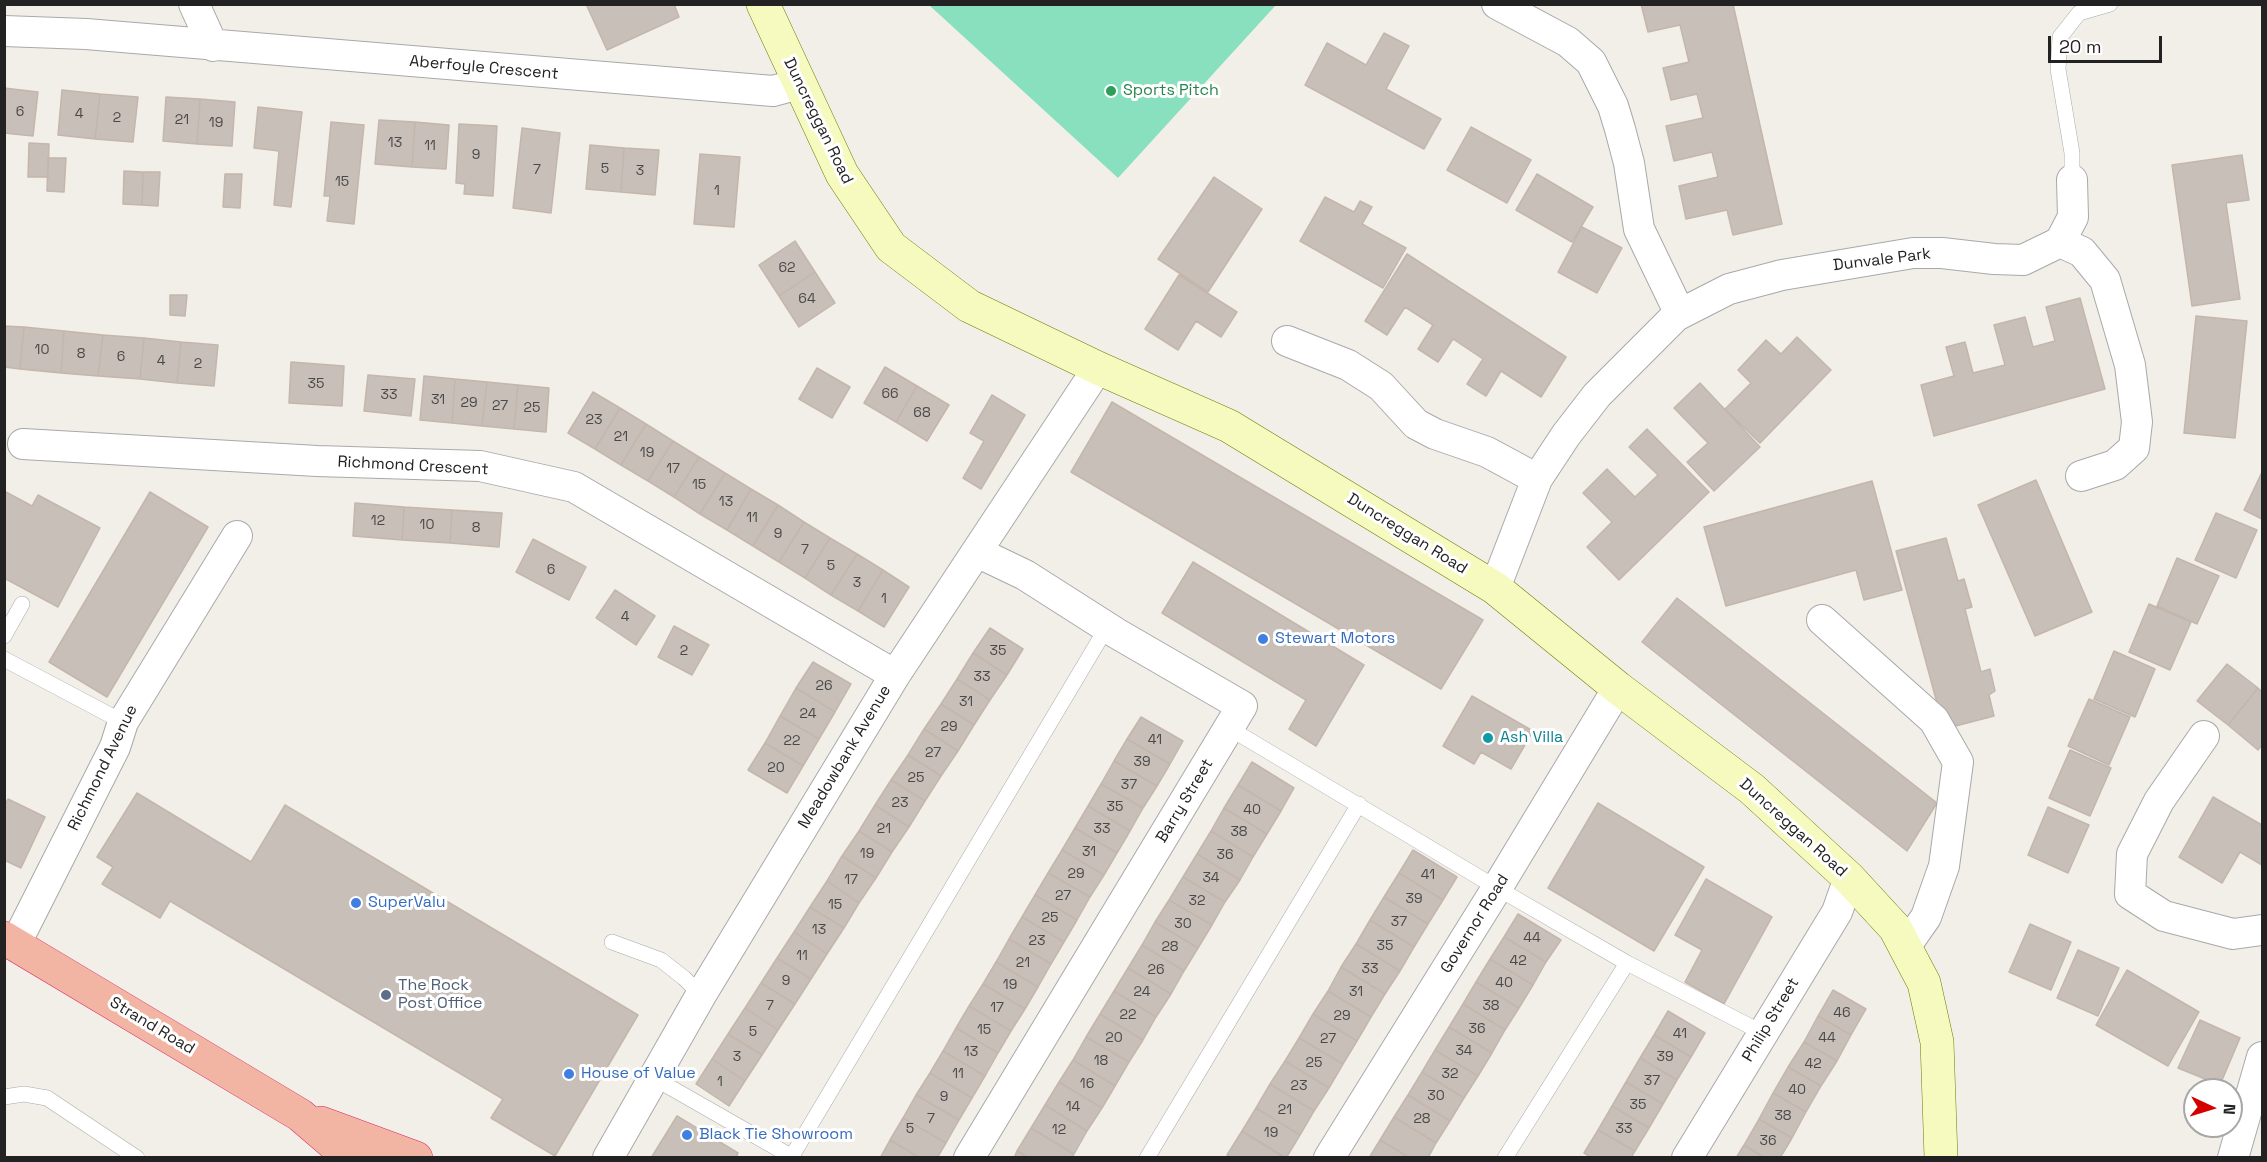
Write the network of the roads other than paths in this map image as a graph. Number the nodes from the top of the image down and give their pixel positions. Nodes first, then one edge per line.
1 (194, 4) edge
2 (763, 4) edge
3 (1497, 4) edge
4 (2110, 4) edge
5 (4, 31) edge
6 (213, 46) junction
7 (799, 84) junction
8 (2072, 180) joint
9 (2060, 242) junction
10 (1680, 314) junction
11 (1287, 341) dead end
12 (1098, 368) junction
13 (23, 444) dead end
14 (2081, 476) dead end
15 (1537, 479) junction
16 (237, 536) dead end
17 (977, 552) junction
18 (1495, 588) junction
19 (22, 604) dead end
20 (1822, 620) dead end
21 (1107, 627) junction
22 (4, 636) edge
23 (4, 659) edge
24 (895, 675) junction
25 (1617, 688) junction
26 (123, 722) junction
27 (1229, 728) junction
28 (2204, 736) dead end
29 (1359, 804) junction
30 (1849, 878) junction
31 (1497, 888) junction
32 (2262, 930) edge
33 (10, 941) edge
34 (612, 942) dead end
35 (1905, 947) junction
36 (1627, 963) junction
37 (700, 995) junction
38 (1763, 1033) junction
39 (2262, 1057) edge
40 (652, 1077) junction
41 (4, 1097) edge
42 (300, 1115) junction
43 (793, 1157) edge
44 (137, 1158) edge
45 (351, 1158) edge
46 (416, 1158) edge
47 (608, 1158) edge
48 (969, 1158) edge
49 (1147, 1158) edge
50 (1329, 1158) edge
51 (1505, 1158) edge
52 (1686, 1158) edge
53 (1941, 1158) edge
54 (2234, 1158) edge

1 - 6 street
2 - 7 main road, Duncreggan Road
3 - 10 street
4 - 8 lane
5 - 6 street, Aberfoyle Crescent
6 - 7 street, Aberfoyle Crescent
7 - 12 main road, Duncreggan Road
8 - 9 street
9 - 10 street, Dunvale Park
9 - 14 street
10 - 15 street, Dunvale Park
11 - 15 street
12 - 17 street, Meadowbank Avenue
12 - 18 main road, Duncreggan Road
13 - 24 street, Richmond Crescent
15 - 18 street, Dunvale Park
16 - 26 street, Richmond Avenue
17 - 21 street, Barry Street
17 - 24 street, Meadowbank Avenue
18 - 25 main road, Duncreggan Road
19 - 22 lane
20 - 35 street
21 - 27 street, Barry Street
21 - 43 lane
23 - 26 lane
24 - 37 street, Meadowbank Avenue
25 - 30 main road, Duncreggan Road
25 - 31 street, Governor Road
26 - 33 street, Richmond Avenue
27 - 29 lane
27 - 48 street, Barry Street
28 - 32 street
29 - 31 lane
29 - 49 lane
30 - 35 main road, Duncreggan Road
30 - 38 street, Philip Street
31 - 36 lane
31 - 50 street, Governor Road
33 - 42 highway, Strand Road
34 - 37 lane
35 - 53 main road, Duncreggan Road
36 - 38 lane
36 - 51 lane
37 - 40 street, Meadowbank Avenue
38 - 52 street, Philip Street
39 - 54 street
40 - 43 lane
40 - 47 street, Meadowbank Avenue
41 - 44 lane
42 - 45 highway, Strand Road
42 - 46 highway, Strand Road

